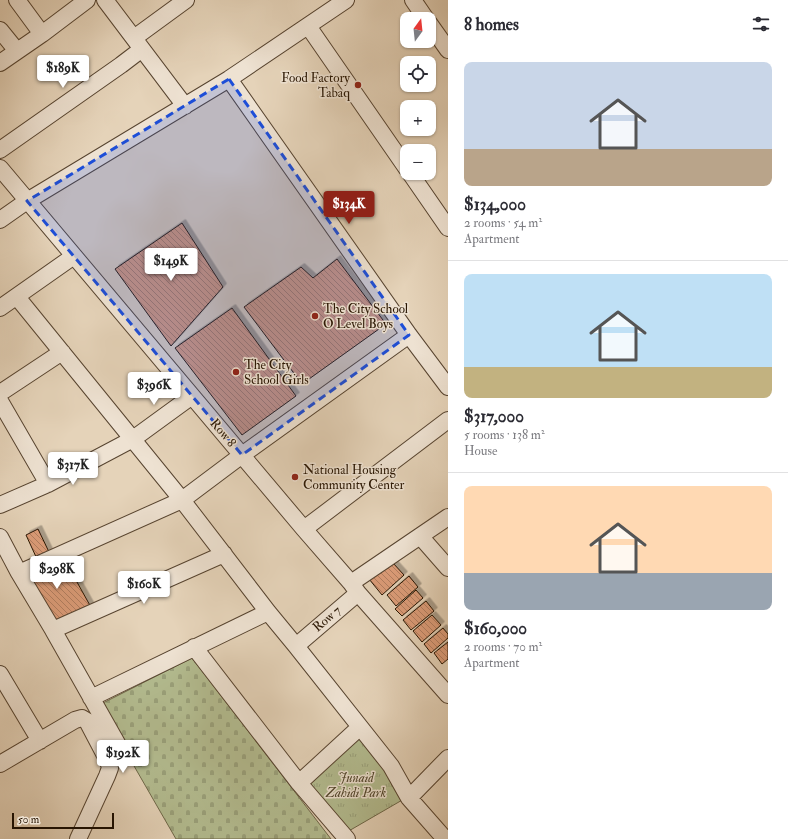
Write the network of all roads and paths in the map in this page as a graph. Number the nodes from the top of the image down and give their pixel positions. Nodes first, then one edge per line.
1 (17, 0) edge
2 (87, 0) edge
3 (105, 0) edge
4 (186, 0) edge
5 (346, 0) edge
6 (413, 0) edge
7 (421, 12) edge
8 (308, 26) junction
9 (0, 30) edge
10 (436, 33) edge
11 (42, 34) junction
12 (138, 43) junction
13 (18, 50) junction
14 (448, 50) edge
15 (0, 63) edge
16 (229, 79) junction
17 (185, 106) junction
18 (0, 150) edge
19 (400, 159) edge
20 (0, 168) edge
21 (415, 180) edge
22 (27, 201) junction
23 (0, 220) edge
24 (448, 228) edge
25 (74, 256) junction
26 (17, 297) junction
27 (0, 308) edge
28 (409, 334) junction
29 (62, 352) junction
30 (448, 387) edge
31 (0, 393) edge
32 (192, 396) junction
33 (0, 401) edge
34 (448, 420) edge
35 (133, 439) junction
36 (242, 455) junction
37 (48, 484) junction
38 (182, 500) junction
39 (0, 505) edge
40 (448, 517) edge
41 (304, 529) junction
42 (420, 536) junction
43 (0, 537) edge
44 (224, 554) junction
45 (448, 568) edge
46 (19, 573) junction
47 (355, 588) junction
48 (268, 612) junction
49 (53, 630) junction
50 (296, 646) junction
51 (194, 647) junction
52 (0, 674) edge
53 (447, 692) edge
54 (91, 698) junction
55 (360, 727) junction
56 (40, 741) junction
57 (118, 745) dead end
58 (448, 758) edge
59 (0, 764) edge
60 (299, 783) junction
61 (409, 798) junction
62 (78, 839) edge
63 (347, 839) edge
64 (445, 839) edge

1 - 11 street
2 - 11 street
3 - 12 street
4 - 12 street
5 - 8 street
6 - 7 street
8 - 16 street
8 - 19 street
9 - 13 street
10 - 14 street
11 - 13 street
12 - 17 street
12 - 18 street
13 - 15 street
16 - 17 street
16 - 28 street
17 - 22 street
20 - 22 street, Row 8
21 - 24 street
22 - 23 street
22 - 25 street, Row 8
25 - 26 street
25 - 32 street, Row 8
26 - 27 street
26 - 29 street
28 - 30 street
28 - 36 street
29 - 31 street
29 - 35 street
32 - 35 street
32 - 36 street, Row 8
33 - 37 street
34 - 41 street
35 - 37 street
35 - 38 street
36 - 38 street
36 - 41 street, Row 8
37 - 39 street
38 - 44 street
38 - 46 street
40 - 42 street, Row 7
41 - 47 street, Row 8
42 - 45 street
42 - 47 street, Row 7
43 - 46 street
44 - 48 street
44 - 49 street
46 - 49 street
47 - 50 street, Row 7
47 - 53 street, Row 8
48 - 50 street
48 - 51 street
49 - 54 street
50 - 55 street
51 - 54 street
51 - 60 street
52 - 56 street
54 - 57 street
55 - 60 street
55 - 61 street
56 - 59 street
56 - 62 street
58 - 61 street
60 - 63 street
61 - 64 street

